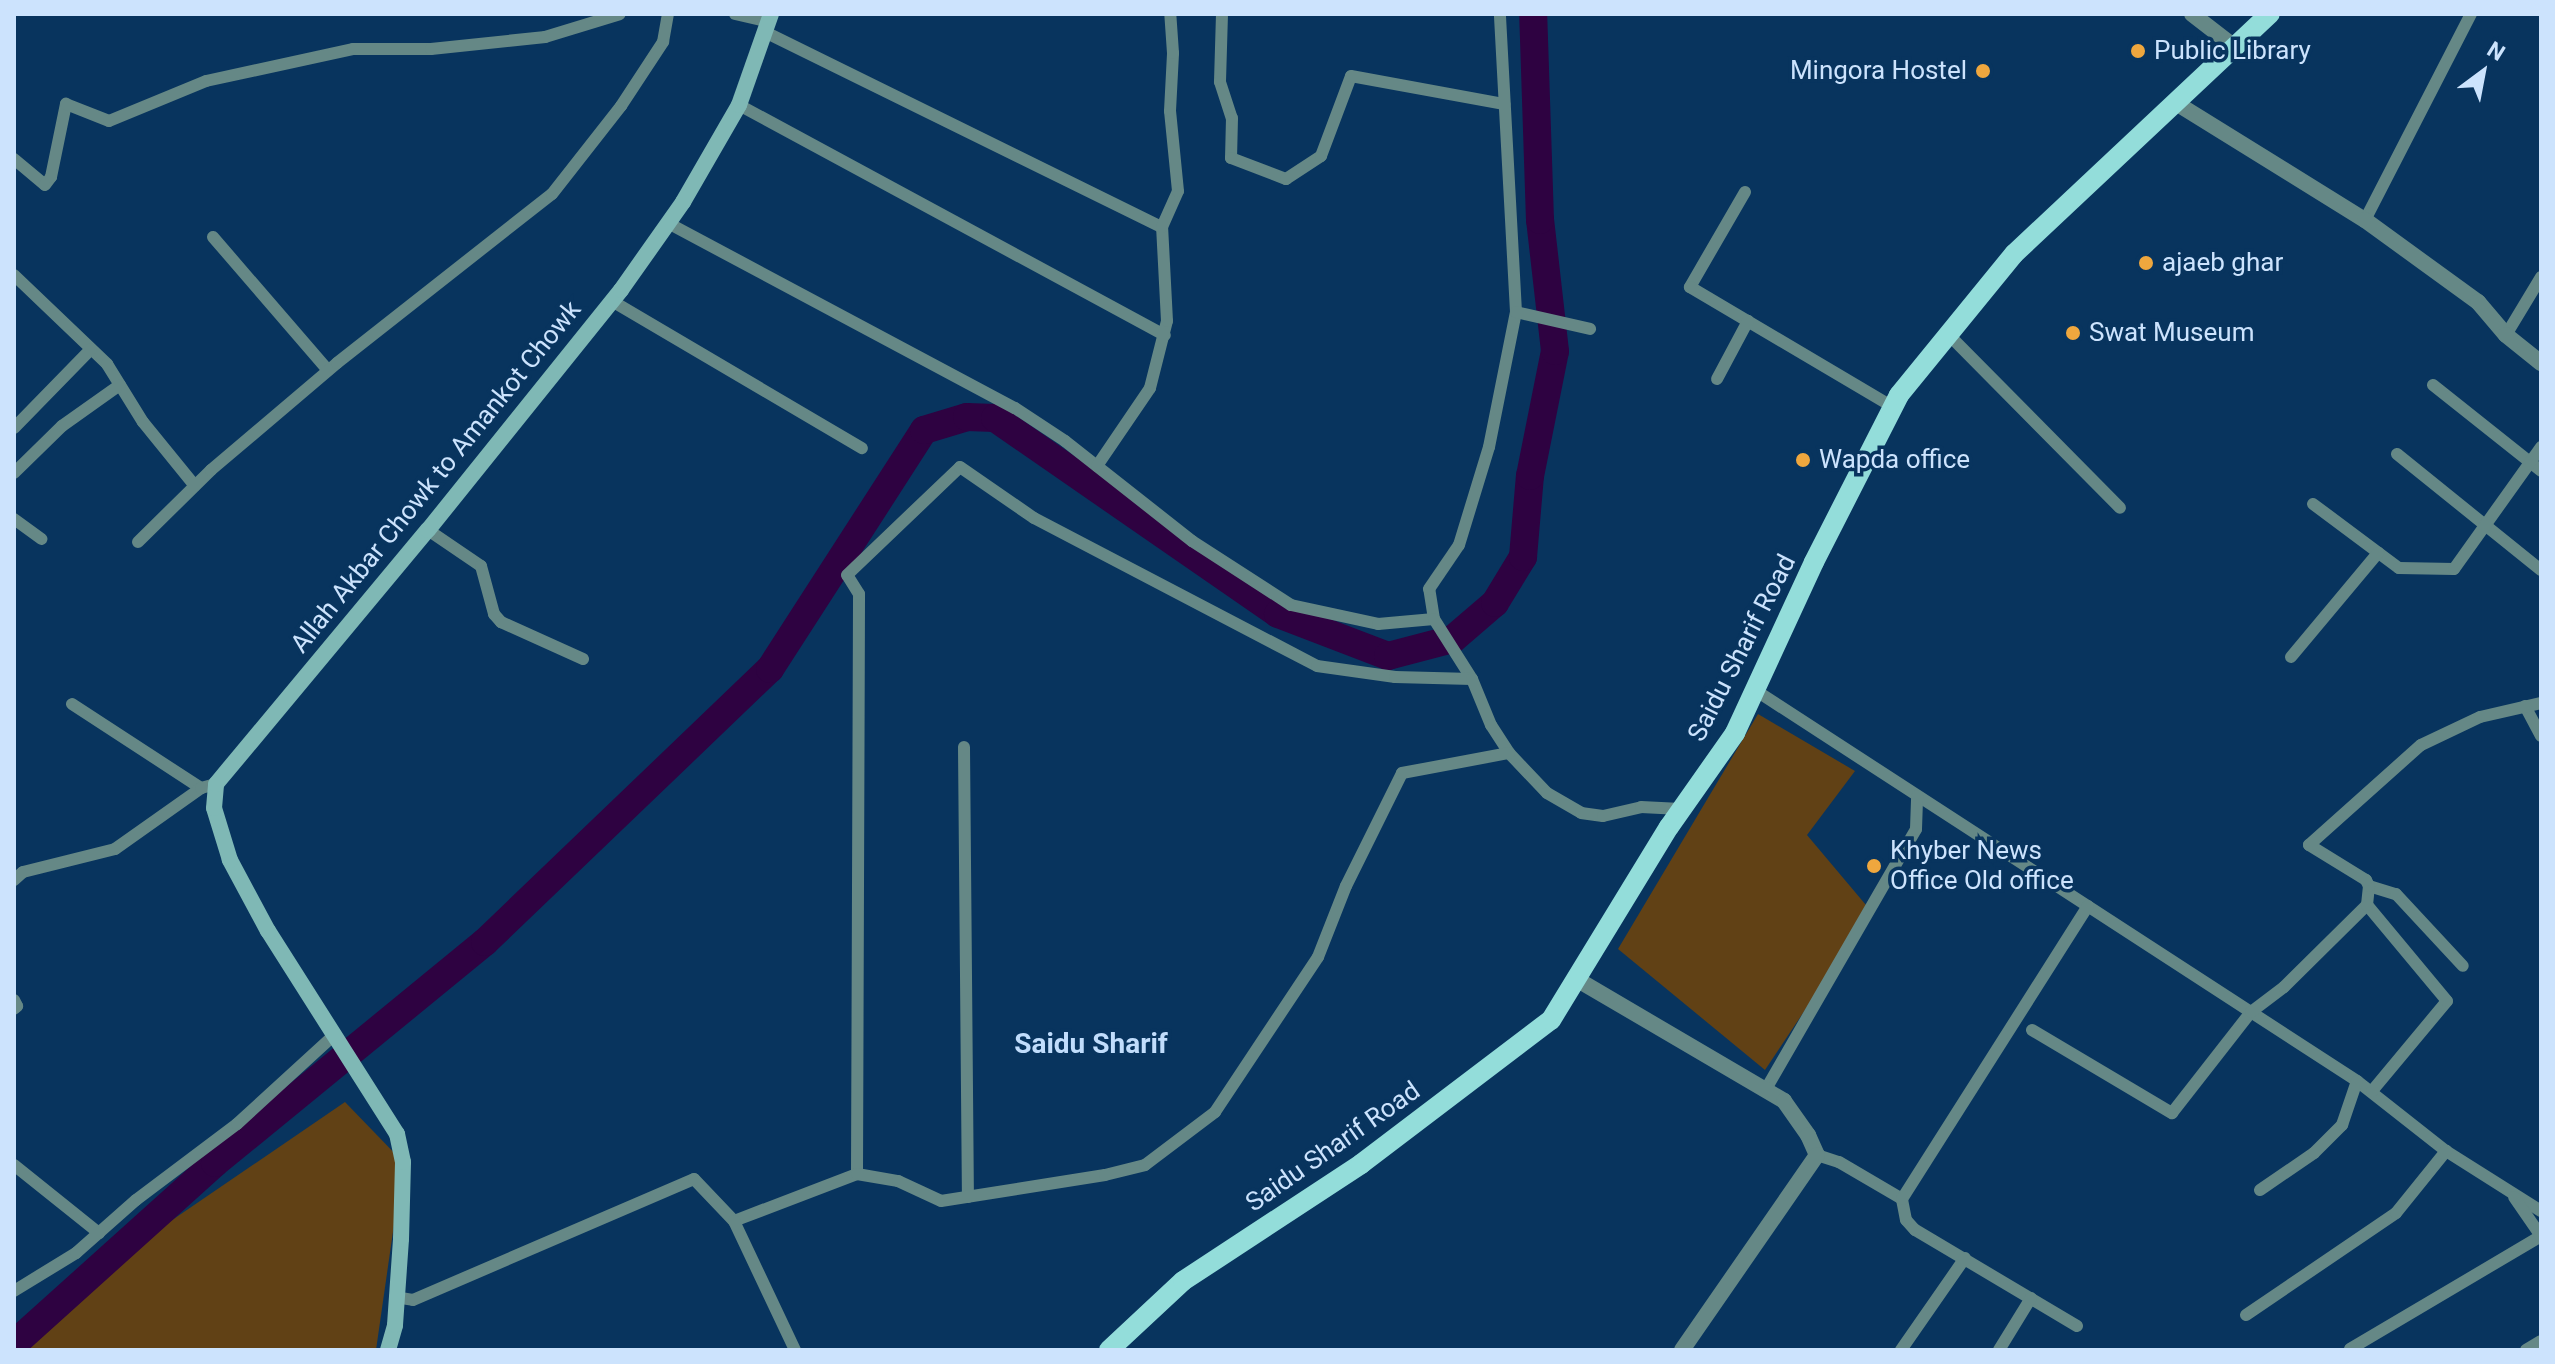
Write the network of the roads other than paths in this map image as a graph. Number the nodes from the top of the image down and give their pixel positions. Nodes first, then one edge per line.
1 (620, 14) edge
2 (668, 14) edge
3 (735, 14) edge
4 (1170, 14) edge
5 (1222, 14) edge
6 (1500, 14) edge
7 (2192, 14) edge
8 (2270, 14) edge
9 (2471, 14) edge
10 (768, 23) edge
11 (2236, 48) junction
12 (2176, 103) junction
13 (1504, 104) junction
14 (739, 105) junction
15 (14, 159) edge
16 (1745, 192) dead end
17 (2365, 220) junction
18 (668, 223) junction
19 (1162, 227) junction
20 (213, 237) dead end
21 (14, 275) edge
22 (2541, 277) edge
23 (612, 301) junction
24 (1516, 312) junction
25 (1748, 321) junction
26 (1590, 329) dead end
27 (1165, 335) junction
28 (1949, 335) junction
29 (2506, 335) junction
30 (91, 349) junction
31 (2541, 363) edge
32 (328, 370) junction
33 (1717, 379) dead end
34 (120, 385) junction
35 (2433, 385) dead end
36 (1893, 407) junction
37 (14, 428) edge
38 (2541, 447) edge
39 (862, 448) dead end
40 (2397, 454) dead end
41 (1097, 466) junction
42 (2536, 466) edge
43 (14, 473) edge
44 (195, 486) junction
45 (2313, 504) dead end
46 (2120, 508) dead end
47 (14, 519) edge
48 (2484, 526) junction
49 (428, 530) junction
50 (42, 539) dead end
51 (138, 542) dead end
52 (2378, 553) junction
53 (2541, 570) edge
54 (1434, 619) junction
55 (2291, 657) dead end
56 (583, 659) dead end
57 (1472, 679) junction
58 (1755, 690) junction
59 (2541, 703) edge
60 (72, 704) dead end
61 (2525, 706) junction
62 (2541, 736) edge
63 (964, 747) dead end
64 (1509, 753) junction
65 (208, 786) junction
66 (1917, 796) junction
67 (1681, 809) junction
68 (14, 880) edge
69 (2369, 886) junction
70 (2367, 905) junction
71 (2088, 906) junction
72 (2463, 966) dead end
73 (1578, 980) junction
74 (14, 1000) edge
75 (14, 1009) edge
76 (2251, 1012) junction
77 (2032, 1030) dead end
78 (334, 1035) junction
79 (2357, 1081) junction
80 (1766, 1089) junction
81 (2372, 1091) junction
82 (2446, 1151) junction
83 (1817, 1155) junction
84 (14, 1165) edge
85 (857, 1174) junction
86 (2260, 1190) dead end
87 (2512, 1194) junction
88 (968, 1197) junction
89 (1902, 1199) junction
90 (2541, 1211) edge
91 (734, 1221) junction
92 (99, 1233) junction
93 (1965, 1258) junction
94 (14, 1291) edge
95 (395, 1297) junction
96 (2031, 1298) junction
97 (2246, 1315) dead end
98 (2077, 1326) dead end
99 (2541, 1341) edge
100 (2350, 1349) edge
101 (388, 1350) edge
102 (795, 1350) edge
103 (1109, 1350) edge
104 (1682, 1350) edge
105 (1901, 1350) edge
106 (1999, 1350) edge
107 (2526, 1350) edge

1 - 15 street
2 - 32 street
3 - 10 street
4 - 19 street
5 - 13 street
6 - 13 street
7 - 11 street
8 - 11 main road, Saidu Sharif Road
9 - 17 street
10 - 14 main road, Allah Akbar Chowk to Amankot Chowk
10 - 19 street
11 - 12 main road, Saidu Sharif Road
12 - 17 street
12 - 28 main road, Saidu Sharif Road
13 - 24 street
14 - 18 main road, Allah Akbar Chowk to Amankot Chowk
14 - 27 street
16 - 25 street
17 - 29 street
18 - 23 main road, Allah Akbar Chowk to Amankot Chowk
18 - 41 street
19 - 27 street
20 - 32 street
21 - 30 street
22 - 29 street
23 - 39 street
23 - 49 main road, Allah Akbar Chowk to Amankot Chowk
24 - 26 street
24 - 54 street
25 - 33 street
25 - 36 street
27 - 41 street
28 - 36 main road, Saidu Sharif Road
28 - 46 street
29 - 31 street
30 - 34 street
30 - 37 street
32 - 44 street
34 - 43 street
34 - 44 street
35 - 42 street
36 - 58 main road, Saidu Sharif Road
38 - 42 street
40 - 48 street
41 - 54 street
42 - 48 street
44 - 51 street
45 - 52 street
47 - 50 street
48 - 52 street
48 - 53 street
49 - 56 street
49 - 65 main road, Allah Akbar Chowk to Amankot Chowk
52 - 55 street
54 - 57 street
57 - 64 street
57 - 85 street
58 - 66 street
58 - 67 main road, Saidu Sharif Road
59 - 61 street
60 - 65 street
61 - 62 street
61 - 69 street
63 - 88 street
64 - 67 street
64 - 88 street
65 - 68 street
65 - 78 main road
66 - 71 street
66 - 80 street
67 - 73 main road, Saidu Sharif Road
69 - 70 street
69 - 72 street
70 - 76 street
70 - 81 street
71 - 76 street
71 - 89 street
73 - 80 street
73 - 103 main road, Saidu Sharif Road
74 - 75 street
76 - 77 street
76 - 79 street
78 - 92 street
78 - 95 main road
79 - 81 street
79 - 86 street
80 - 83 street
81 - 82 street
82 - 87 street
82 - 97 street
83 - 89 street
83 - 104 street
84 - 92 street
85 - 88 street
85 - 91 street
87 - 90 street
87 - 100 street
89 - 93 street
91 - 95 street
91 - 102 street
92 - 94 street
93 - 96 street
93 - 105 street
95 - 101 main road
96 - 98 street
96 - 106 street
99 - 107 street

